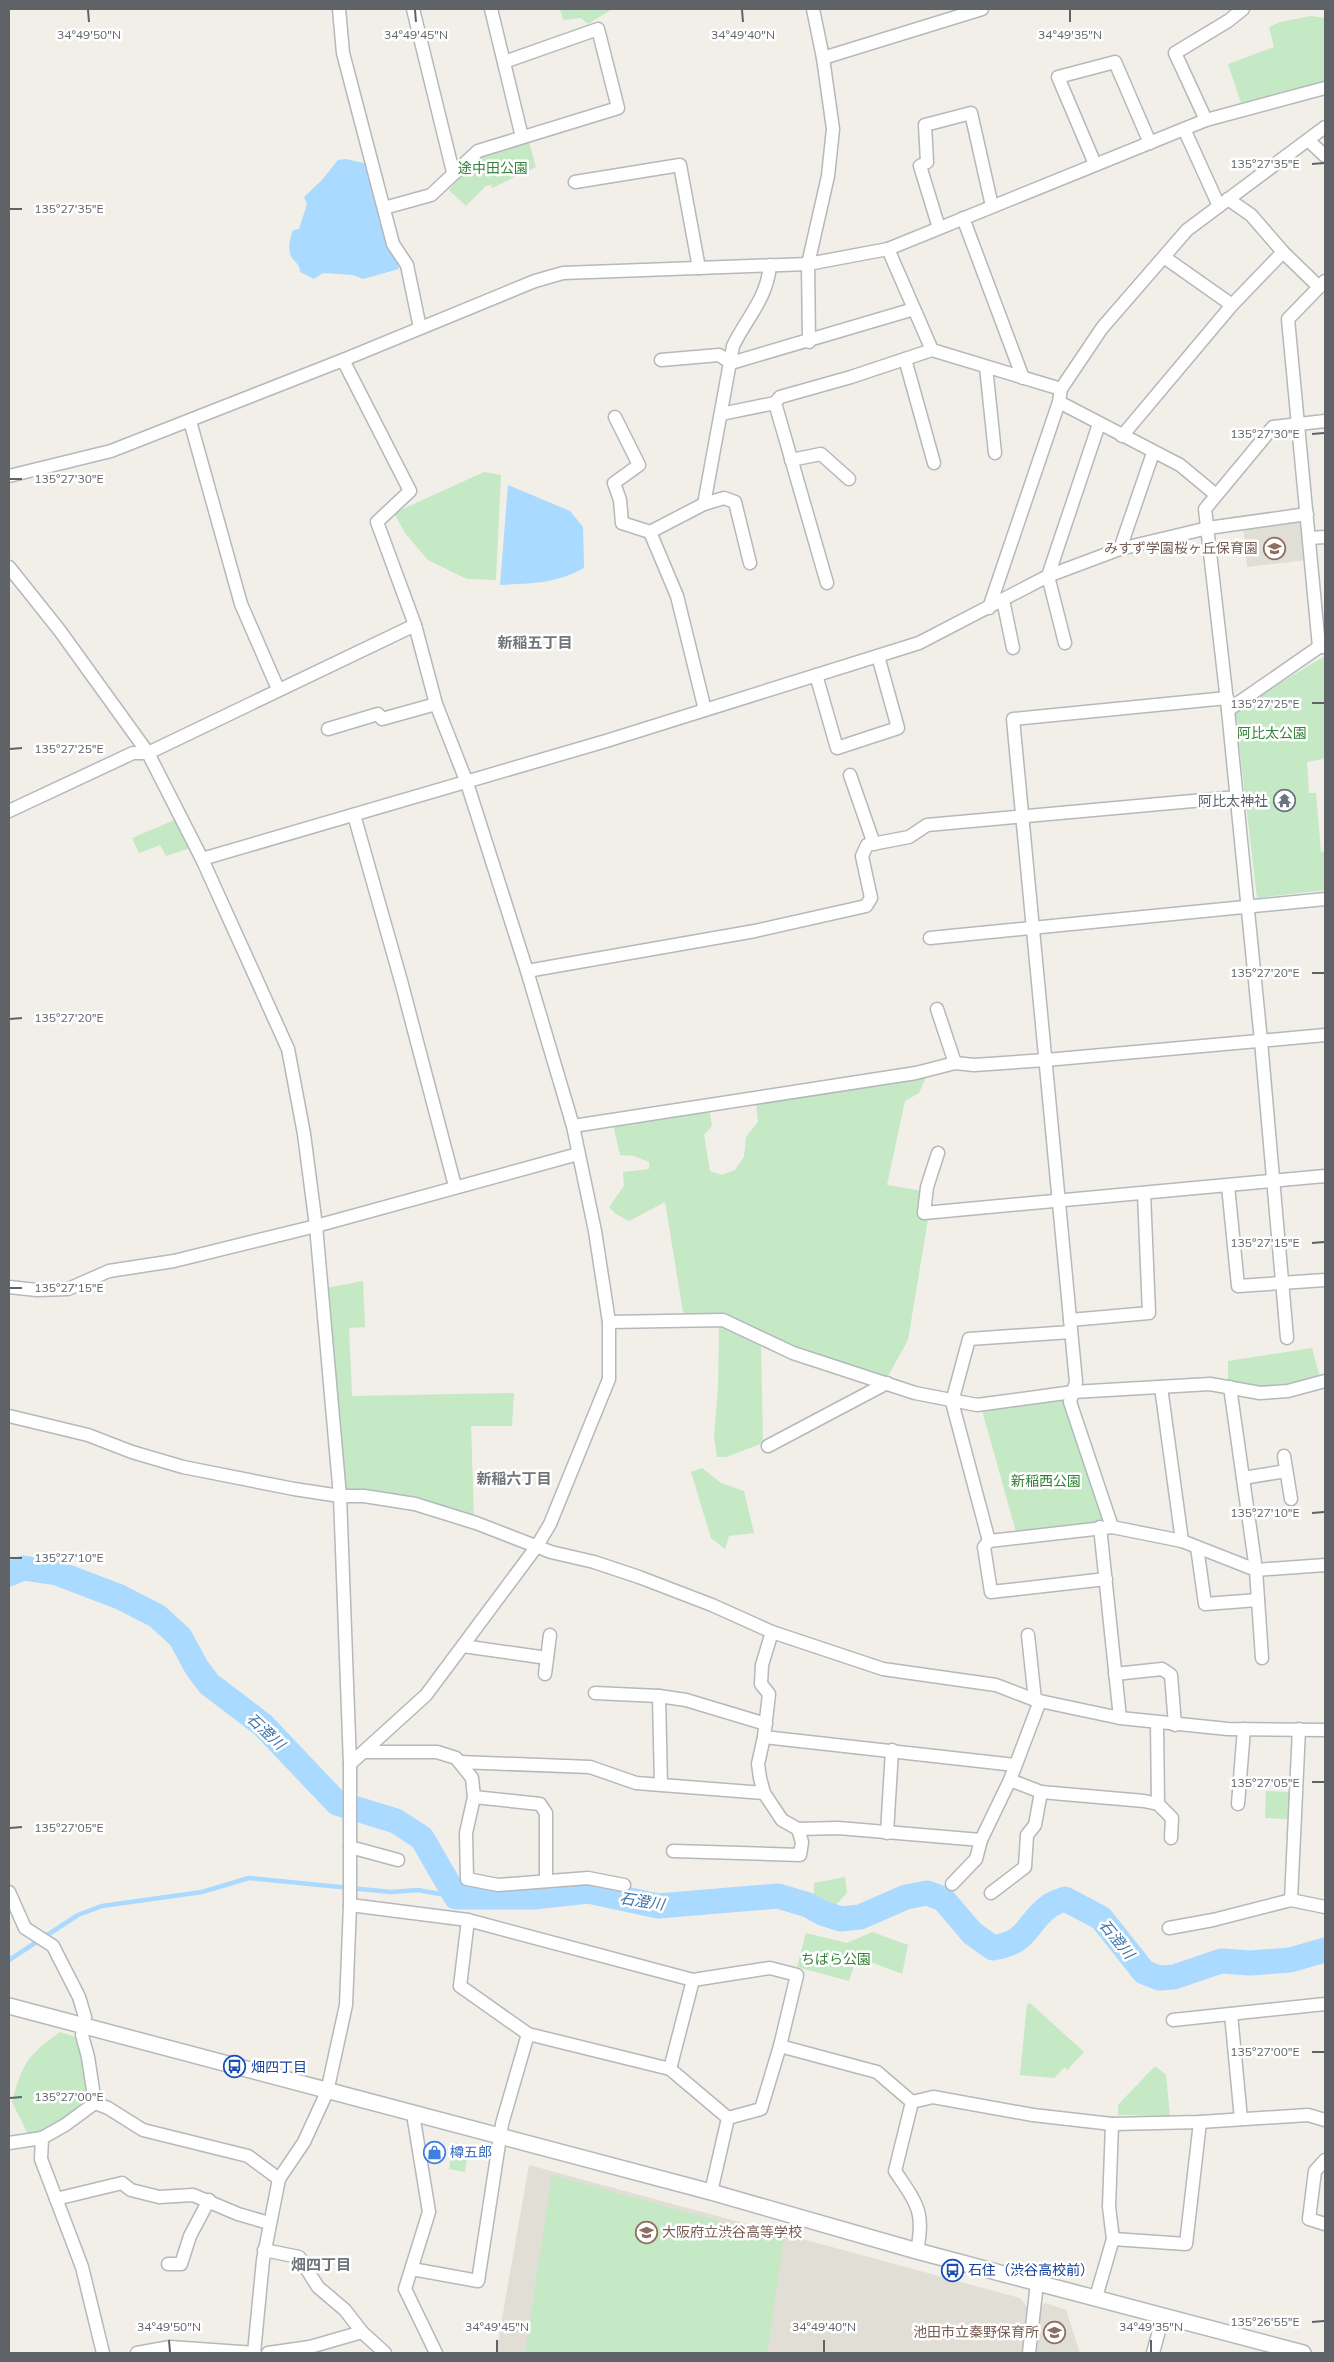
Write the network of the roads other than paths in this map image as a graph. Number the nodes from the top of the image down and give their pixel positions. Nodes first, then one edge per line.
1 (339, 9) edge
2 (412, 9) edge
3 (491, 9) edge
4 (813, 9) edge
5 (982, 9) edge
6 (1243, 9) edge
7 (823, 58) junction
8 (504, 62) junction
9 (1325, 88) edge
10 (1206, 120) junction
11 (1325, 127) edge
12 (1184, 129) junction
13 (522, 137) junction
14 (1308, 140) junction
15 (1150, 143) junction
16 (1325, 156) edge
17 (1095, 164) junction
18 (453, 172) junction
19 (575, 182) dead end
20 (1224, 202) junction
21 (992, 206) junction
22 (384, 208) junction
23 (963, 218) junction
24 (939, 228) junction
25 (888, 249) junction
26 (1283, 252) junction
27 (1164, 257) junction
28 (808, 264) junction
29 (770, 265) junction
30 (699, 268) junction
31 (1322, 284) edge
32 (1232, 305) junction
33 (914, 309) junction
34 (420, 328) junction
35 (808, 342) junction
36 (932, 350) junction
37 (905, 359) junction
38 (343, 360) junction
39 (661, 360) dead end
40 (731, 363) junction
41 (986, 367) junction
42 (1024, 378) junction
43 (1061, 389) junction
44 (1059, 402) junction
45 (775, 403) junction
46 (721, 414) junction
47 (614, 417) dead end
48 (190, 420) junction
49 (1325, 421) edge
50 (1099, 424) junction
51 (1299, 424) junction
52 (1122, 436) junction
53 (996, 453) dead end
54 (1153, 453) junction
55 (792, 460) junction
56 (934, 463) dead end
57 (9, 476) edge
58 (849, 478) dead end
59 (1216, 494) junction
60 (704, 504) junction
61 (1307, 514) junction
62 (1208, 528) junction
63 (650, 532) junction
64 (1325, 537) edge
65 (1309, 538) junction
66 (1120, 550) junction
67 (750, 563) dead end
68 (9, 567) edge
69 (1048, 576) junction
70 (827, 583) dead end
71 (1003, 600) junction
72 (989, 608) junction
73 (414, 625) junction
74 (1065, 643) dead end
75 (1322, 647) edge
76 (1013, 648) dead end
77 (878, 656) junction
78 (816, 676) junction
79 (278, 689) junction
80 (436, 704) junction
81 (1228, 704) junction
82 (705, 710) junction
83 (328, 729) dead end
84 (148, 753) junction
85 (850, 775) dead end
86 (467, 783) junction
87 (1237, 796) junction
88 (9, 811) edge
89 (354, 814) junction
90 (1023, 817) junction
91 (874, 844) junction
92 (202, 859) junction
93 (1325, 899) edge
94 (1247, 908) junction
95 (1034, 928) junction
96 (930, 938) dead end
97 (527, 971) junction
98 (937, 1009) dead end
99 (1325, 1035) edge
100 (1261, 1041) junction
101 (1046, 1060) junction
102 (955, 1063) junction
103 (573, 1126) junction
104 (938, 1153) dead end
105 (578, 1154) junction
106 (1325, 1176) edge
107 (1274, 1182) junction
108 (455, 1186) junction
109 (1228, 1186) junction
110 (1144, 1193) junction
111 (1059, 1202) junction
112 (316, 1226) junction
113 (1325, 1280) edge
114 (1282, 1283) junction
115 (9, 1287) edge
116 (609, 1322) junction
117 (1070, 1326) junction
118 (1287, 1338) dead end
119 (1325, 1381) edge
120 (887, 1383) junction
121 (1161, 1386) junction
122 (1230, 1387) junction
123 (1073, 1392) junction
124 (952, 1402) junction
125 (9, 1416) edge
126 (768, 1446) dead end
127 (1284, 1456) dead end
128 (1286, 1471) junction
129 (1243, 1478) junction
130 (340, 1496) junction
131 (1291, 1499) dead end
132 (1106, 1527) junction
133 (989, 1540) junction
134 (1182, 1541) junction
135 (537, 1546) junction
136 (1197, 1547) junction
137 (1325, 1565) edge
138 (1256, 1570) junction
139 (1106, 1579) junction
140 (1258, 1600) junction
141 (772, 1632) junction
142 (550, 1635) dead end
143 (1028, 1635) dead end
144 (463, 1646) junction
145 (547, 1658) junction
146 (1262, 1658) dead end
147 (545, 1674) dead end
148 (1115, 1674) junction
149 (595, 1693) dead end
150 (659, 1696) junction
151 (1038, 1701) junction
152 (1120, 1718) junction
153 (1157, 1722) junction
154 (1175, 1725) junction
155 (1244, 1729) junction
156 (1299, 1729) junction
157 (1325, 1730) edge
158 (765, 1731) junction
159 (892, 1750) junction
160 (366, 1752) junction
161 (459, 1762) junction
162 (350, 1764) junction
163 (1015, 1766) junction
164 (1010, 1780) junction
165 (661, 1785) junction
166 (1040, 1792) junction
167 (764, 1793) junction
168 (474, 1797) junction
169 (1158, 1804) junction
170 (1238, 1804) dead end
171 (798, 1829) junction
172 (887, 1832) junction
173 (1171, 1838) dead end
174 (981, 1840) junction
175 (350, 1847) junction
176 (673, 1851) dead end
177 (398, 1860) dead end
178 (546, 1879) junction
179 (952, 1884) dead end
180 (624, 1885) dead end
181 (9, 1892) edge
182 (991, 1893) dead end
183 (1291, 1900) junction
184 (350, 1901) junction
185 (1325, 1907) edge
186 (468, 1920) junction
187 (1169, 1928) dead end
188 (693, 1980) junction
189 (1325, 2004) edge
190 (9, 2006) edge
191 (1231, 2014) junction
192 (1173, 2020) dead end
193 (83, 2026) junction
194 (528, 2034) junction
195 (780, 2046) junction
196 (670, 2070) junction
197 (327, 2092) junction
198 (912, 2102) junction
199 (95, 2103) junction
200 (412, 2114) junction
201 (728, 2118) junction
202 (1241, 2119) junction
203 (1325, 2120) edge
204 (1200, 2122) junction
205 (1112, 2124) junction
206 (42, 2138) junction
207 (500, 2138) junction
208 (9, 2143) edge
209 (1325, 2160) edge
210 (279, 2180) junction
211 (711, 2192) junction
212 (56, 2199) junction
213 (210, 2200) junction
214 (269, 2223) junction
215 (1325, 2224) edge
216 (1113, 2239) junction
217 (264, 2250) junction
218 (917, 2251) junction
219 (168, 2264) dead end
220 (412, 2269) junction
221 (1038, 2283) junction
222 (1096, 2297) junction
223 (1163, 2316) junction
224 (362, 2332) junction
225 (103, 2353) edge
226 (137, 2353) edge
227 (254, 2353) edge
228 (268, 2353) edge
229 (385, 2353) edge
230 (436, 2353) edge
231 (1028, 2353) edge
232 (1153, 2353) edge
233 (1303, 2353) edge

1 - 22 street
2 - 18 street
3 - 8 street
4 - 7 street
5 - 7 street
6 - 10 street
7 - 28 street
8 - 13 street
8 - 13 street
9 - 10 street
10 - 12 street
11 - 14 street
12 - 15 street
12 - 20 street
13 - 18 street
14 - 16 street
14 - 20 street
15 - 17 street
15 - 17 street
17 - 21 street
18 - 22 street
19 - 30 street
20 - 26 street
20 - 27 street
21 - 23 street
21 - 24 street
22 - 34 street
23 - 24 street
23 - 42 street
24 - 25 street
25 - 28 street
25 - 33 street
26 - 31 street
26 - 32 street
27 - 32 street
27 - 43 street
28 - 29 street
28 - 35 street
29 - 30 street
29 - 40 street
30 - 34 street
31 - 51 street
32 - 52 street
33 - 35 street
33 - 36 street
34 - 38 street
35 - 40 street
36 - 37 street
36 - 41 street
37 - 45 street
37 - 56 street
38 - 48 street
38 - 73 street
39 - 40 street
40 - 46 street
41 - 42 street
41 - 53 street
42 - 43 street
43 - 44 street
44 - 50 street
44 - 72 street
45 - 46 street
45 - 55 street
46 - 60 street
47 - 63 street
48 - 57 street
48 - 79 street
49 - 51 street
50 - 52 street
50 - 69 street
51 - 59 street
51 - 61 street
52 - 54 street
54 - 59 street
54 - 66 street
55 - 58 street
55 - 70 street
59 - 62 street
60 - 63 street
60 - 67 street
61 - 62 street
61 - 65 street
62 - 66 street
62 - 81 street
63 - 82 street
64 - 65 street
65 - 75 street
66 - 69 street
68 - 84 street
69 - 71 street
69 - 74 street
71 - 72 street
71 - 76 street
72 - 77 street
73 - 79 street
73 - 80 street
75 - 81 street
77 - 78 street
77 - 78 street
78 - 82 street
79 - 84 street
80 - 83 street
80 - 86 street
81 - 87 street
81 - 90 street
82 - 86 street
84 - 88 street
84 - 92 street
85 - 91 street
86 - 89 street
86 - 97 street
87 - 90 street
87 - 94 street
89 - 92 street
89 - 108 street
90 - 91 street
90 - 95 street
91 - 97 street
92 - 112 street
93 - 94 street
94 - 95 street
94 - 100 street
95 - 96 street
95 - 101 street
97 - 103 street
98 - 102 street
99 - 100 street
100 - 101 street
100 - 107 street
101 - 102 street
101 - 111 street
102 - 103 street
103 - 105 street
104 - 111 street
105 - 108 street
105 - 116 street
106 - 107 street
107 - 109 street
107 - 114 street
108 - 112 street
109 - 110 street
109 - 114 street
110 - 111 street
110 - 117 street
111 - 117 street
112 - 115 street
112 - 130 street
113 - 114 street
114 - 118 street
116 - 120 street
116 - 135 street
117 - 123 street
117 - 124 street
119 - 122 street
120 - 124 street
120 - 126 street
121 - 122 street
121 - 123 street
121 - 134 street
122 - 129 street
123 - 124 street
123 - 132 street
124 - 133 street
125 - 130 street
127 - 128 street
128 - 129 street
128 - 131 street
129 - 138 street
130 - 135 street
130 - 162 street
132 - 133 street
132 - 134 street
132 - 139 street
133 - 139 street
134 - 136 street
135 - 141 street
135 - 144 street
136 - 138 street
136 - 140 street
137 - 138 street
138 - 140 street
139 - 148 street
140 - 146 street
141 - 151 street
141 - 158 street
142 - 145 street
143 - 151 street
144 - 145 street
144 - 160 street
145 - 147 street
148 - 152 street
148 - 154 street
149 - 150 street
150 - 158 street
150 - 165 street
151 - 152 street
151 - 163 street
152 - 153 street
153 - 154 street
153 - 169 street
154 - 155 street
155 - 156 street
155 - 170 street
156 - 157 street
156 - 183 street
158 - 159 street
158 - 167 street
159 - 163 street
159 - 172 street
160 - 161 street
160 - 162 street
161 - 165 street
161 - 168 street
162 - 175 street
163 - 164 street
164 - 166 street
164 - 174 street
165 - 167 street
166 - 169 street
166 - 182 street
167 - 171 street
168 - 178 street
168 - 178 street
169 - 173 street
171 - 172 street
171 - 176 street
172 - 174 street
174 - 179 street
175 - 177 street
175 - 184 street
178 - 180 street
181 - 193 street
183 - 185 street
183 - 187 street
184 - 186 street
184 - 197 street
186 - 188 street
186 - 194 street
188 - 195 street
188 - 196 street
189 - 191 street
190 - 193 street
191 - 192 street
191 - 202 street
193 - 197 street
193 - 199 street
194 - 196 street
194 - 207 street
195 - 198 street
195 - 201 street
196 - 201 street
197 - 200 street
197 - 210 street
198 - 205 street
198 - 218 street
199 - 206 street
199 - 210 street
200 - 207 street
200 - 220 street
201 - 211 street
202 - 203 street
202 - 204 street
204 - 205 street
204 - 216 street
205 - 216 street
206 - 208 street
206 - 212 street
207 - 211 street
207 - 220 street
209 - 215 street
210 - 214 street
211 - 218 street
212 - 213 street
212 - 225 street
213 - 214 street
213 - 219 street
214 - 217 street
216 - 222 street
217 - 224 street
217 - 227 street
218 - 221 street
220 - 230 street
221 - 222 street
221 - 231 street
222 - 223 street
223 - 232 street
223 - 233 street
224 - 228 street
224 - 229 street
226 - 227 street

